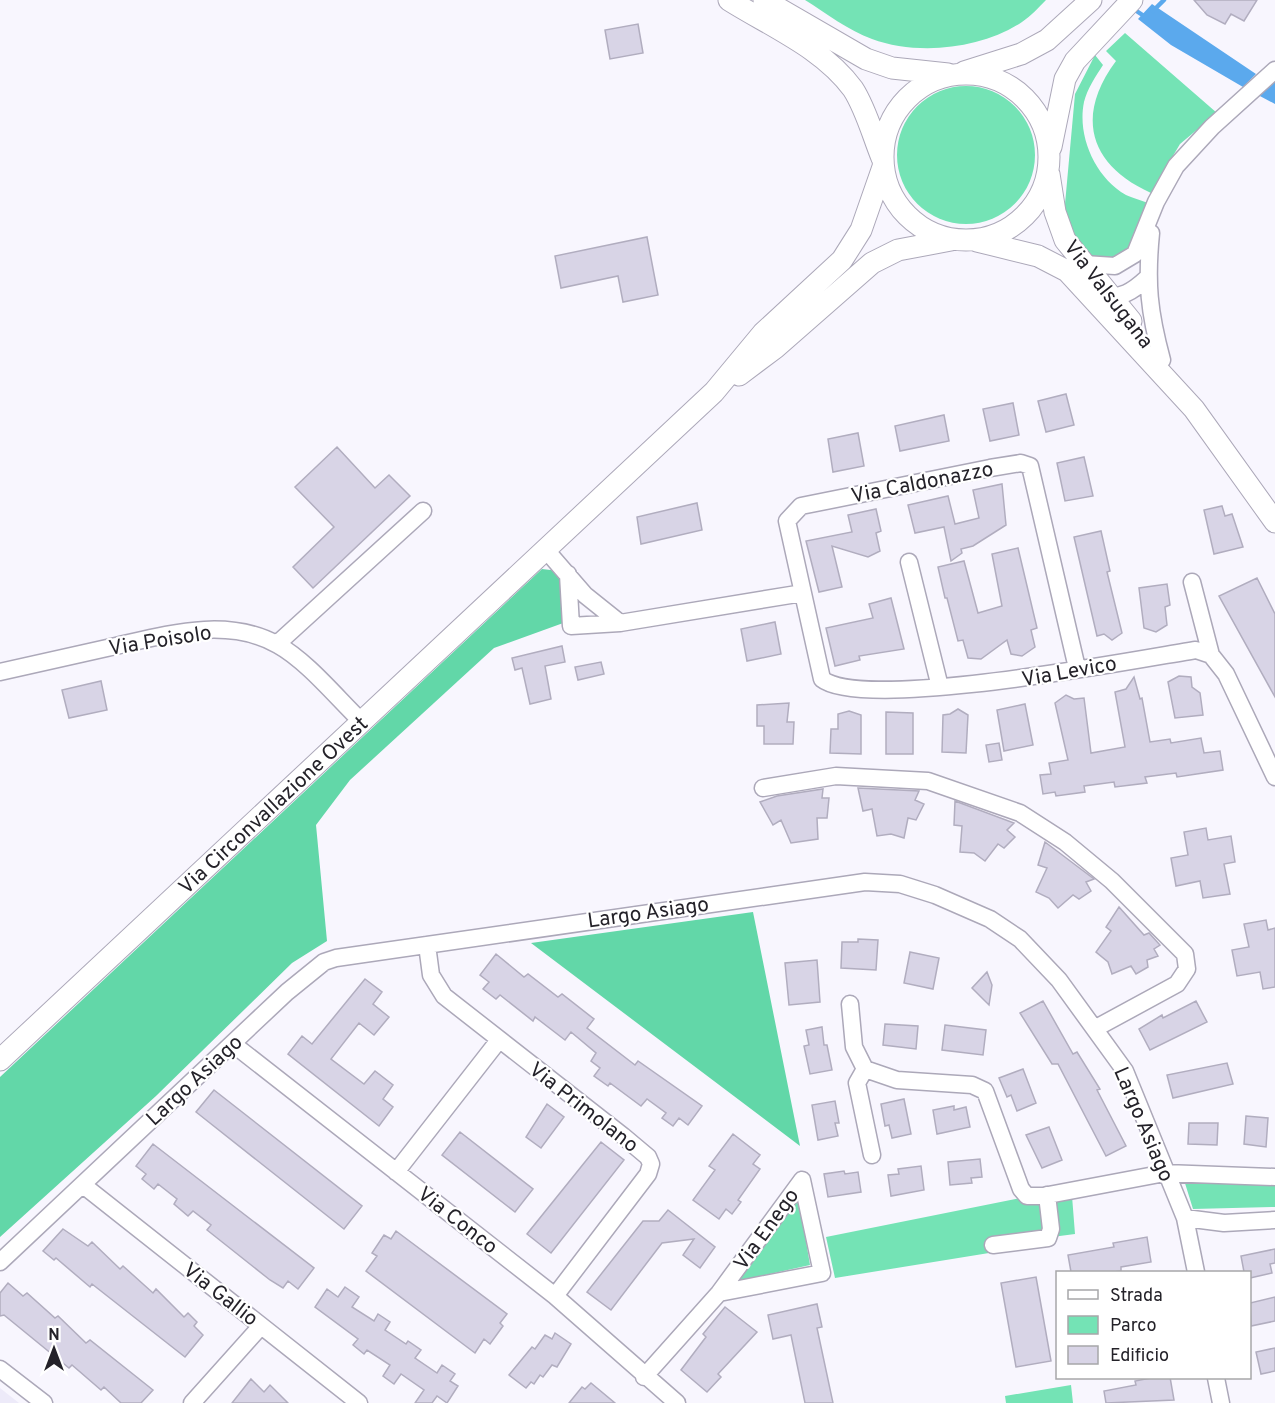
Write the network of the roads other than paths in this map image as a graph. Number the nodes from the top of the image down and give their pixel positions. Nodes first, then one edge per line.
1 (729, 0) edge
2 (764, 0) edge
3 (1132, 0) edge
4 (1089, 2) edge
5 (1275, 70) edge
6 (955, 74) junction
7 (882, 163) junction
8 (1049, 164) junction
9 (1152, 217) junction
10 (964, 240) junction
11 (1052, 262) junction
12 (1084, 264) junction
13 (1146, 279) junction
14 (1111, 297) junction
15 (1162, 360) junction
16 (714, 392) junction
17 (1194, 409) junction
18 (423, 511) dead end
19 (1275, 522) edge
20 (546, 550) junction
21 (909, 562) dead end
22 (568, 574) junction
23 (1192, 582) dead end
24 (803, 593) junction
25 (620, 623) junction
26 (277, 644) junction
27 (1204, 653) junction
28 (1077, 668) junction
29 (0, 672) edge
30 (831, 686) joint
31 (940, 687) junction
32 (362, 722) junction
33 (1275, 777) edge
34 (763, 788) dead end
35 (427, 945) junction
36 (850, 1004) dead end
37 (1096, 1028) junction
38 (499, 1040) junction
39 (233, 1044) junction
40 (0, 1060) edge
41 (865, 1069) junction
42 (872, 1155) dead end
43 (396, 1172) junction
44 (1166, 1173) junction
45 (1275, 1177) edge
46 (83, 1185) junction
47 (1047, 1195) junction
48 (1185, 1218) junction
49 (1275, 1221) edge
50 (993, 1245) dead end
51 (0, 1262) edge
52 (1196, 1271) edge
53 (719, 1293) junction
54 (555, 1296) junction
55 (261, 1326) junction
56 (0, 1369) edge
57 (644, 1377) junction
58 (1216, 1379) edge
59 (44, 1403) edge
60 (192, 1403) edge
61 (359, 1403) edge
62 (677, 1403) edge
63 (1221, 1403) edge

1 - 7 main road
2 - 6 main road
3 - 8 main road, Via Circonvallazione Ovest
4 - 6 main road, Via Circonvallazione Ovest
5 - 9 street
6 - 7 main road, Via Circonvallazione Ovest
6 - 8 main road, Via Circonvallazione Ovest
7 - 10 main road, Via Circonvallazione Ovest
7 - 16 main road, Via Circonvallazione Ovest
8 - 10 main road, Via Circonvallazione Ovest
8 - 12 main road, Via Valsugana
9 - 12 street
9 - 13 street
10 - 11 main road, Via Valsugana
10 - 16 main road, Via Circonvallazione Ovest
11 - 14 street
11 - 17 main road, Via Valsugana
12 - 14 main road, Via Valsugana
13 - 14 street
13 - 15 street
14 - 15 main road, Via Valsugana
15 - 17 main road, Via Valsugana
16 - 20 main road, Via Circonvallazione Ovest
17 - 19 main road, Via Valsugana
18 - 26 street
20 - 22 street
20 - 32 main road, Via Circonvallazione Ovest
21 - 31 street
22 - 25 street
22 - 25 street
23 - 27 street
24 - 25 street
24 - 28 street, Via Caldonazzo
24 - 30 street, Via Caldonazzo
26 - 29 street, Via Poisolo
26 - 32 street, Via Poisolo
27 - 28 street, Via Levico
27 - 33 street
28 - 31 street, Via Levico
30 - 31 street, Via Levico
32 - 40 main road, Via Circonvallazione Ovest
34 - 37 street
35 - 37 street, Largo Asiago
35 - 38 street, Via Primolano
35 - 39 street, Largo Asiago
36 - 41 street
37 - 44 street, Largo Asiago
38 - 43 street
38 - 54 street, Via Primolano
39 - 43 street, Via Conco
39 - 46 street, Largo Asiago
41 - 42 street
41 - 47 street
43 - 54 street, Via Conco
44 - 45 street
44 - 47 street
44 - 48 street, Largo Asiago
46 - 51 street, Largo Asiago
46 - 55 street, Via Gallio
47 - 50 street
48 - 49 street
48 - 52 street, Largo Asiago
53 - 53 street, Via Enego
53 - 57 street, Via Enego
54 - 57 street, Via Conco
55 - 60 street
55 - 61 street, Via Gallio
56 - 59 street
57 - 62 street, Via Conco
58 - 63 street

